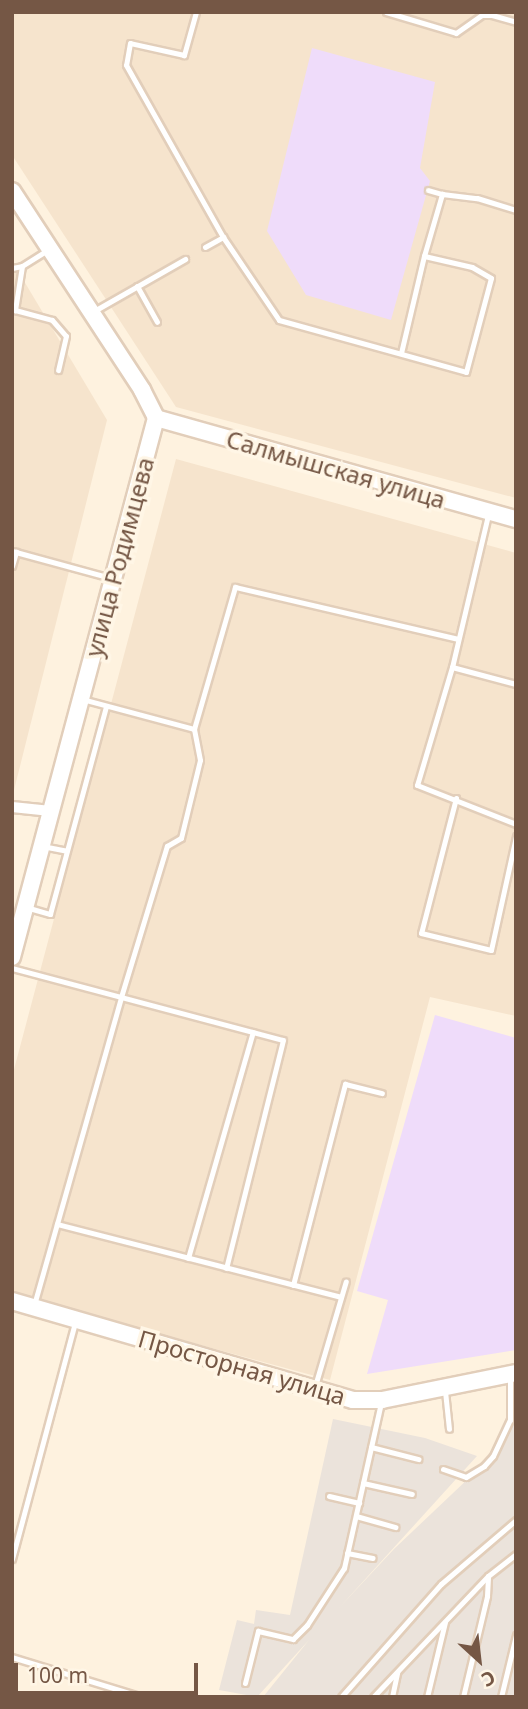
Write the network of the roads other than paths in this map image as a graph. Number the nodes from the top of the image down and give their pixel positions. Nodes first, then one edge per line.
1 (196, 12) edge
2 (386, 12) edge
3 (516, 22) edge
4 (428, 190) dead end
5 (12, 191) edge
6 (442, 194) junction
7 (516, 210) edge
8 (223, 237) junction
9 (205, 247) dead end
10 (50, 248) junction
11 (424, 256) junction
12 (185, 259) dead end
13 (22, 266) junction
14 (12, 268) edge
15 (137, 286) junction
16 (92, 312) junction
17 (158, 322) dead end
18 (401, 352) junction
19 (58, 370) dead end
20 (156, 418) junction
21 (489, 512) junction
22 (516, 519) edge
23 (14, 552) edge
24 (12, 566) edge
25 (113, 579) junction
26 (458, 639) junction
27 (452, 667) junction
28 (516, 684) edge
29 (81, 699) junction
30 (106, 706) junction
31 (194, 729) junction
32 (456, 798) junction
33 (12, 807) edge
34 (51, 811) junction
35 (516, 824) edge
36 (516, 836) edge
37 (42, 846) junction
38 (67, 851) junction
39 (26, 907) junction
40 (12, 957) edge
41 (12, 968) edge
42 (121, 997) junction
43 (253, 1032) junction
44 (382, 1093) dead end
45 (57, 1224) junction
46 (188, 1258) junction
47 (226, 1268) junction
48 (346, 1281) dead end
49 (293, 1285) junction
50 (341, 1297) junction
51 (12, 1301) edge
52 (34, 1308) junction
53 (76, 1320) junction
54 (513, 1373) edge
55 (445, 1388) junction
56 (314, 1389) junction
57 (382, 1400) junction
58 (449, 1429) dead end
59 (371, 1447) junction
60 (418, 1459) dead end
61 (443, 1469) dead end
62 (363, 1483) junction
63 (412, 1494) dead end
64 (329, 1496) dead end
65 (359, 1503) junction
66 (356, 1516) junction
67 (516, 1520) edge
68 (395, 1527) dead end
69 (347, 1553) junction
70 (516, 1554) edge
71 (373, 1558) dead end
72 (12, 1559) edge
73 (488, 1576) junction
74 (446, 1619) junction
75 (516, 1635) edge
76 (12, 1657) edge
77 (398, 1669) junction
78 (245, 1683) dead end
79 (142, 1697) edge
80 (341, 1697) edge
81 (373, 1697) edge
82 (392, 1697) edge
83 (427, 1697) edge
84 (463, 1697) edge
85 (501, 1697) edge

1 - 8 lane
2 - 3 lane
4 - 6 lane
5 - 10 street
6 - 7 lane
6 - 11 lane
8 - 9 lane
8 - 18 lane
10 - 13 lane
10 - 16 street
11 - 18 lane
11 - 18 lane
12 - 15 lane
13 - 14 lane
13 - 19 lane
15 - 16 lane
15 - 17 lane
16 - 20 street
20 - 21 street, Салмышская улица
20 - 25 street, улица Родимцева
21 - 22 street, Салмышская улица
21 - 26 lane
23 - 24 lane
23 - 25 lane
25 - 29 street, улица Родимцева
26 - 27 lane
26 - 31 lane
27 - 28 lane
27 - 32 lane
29 - 30 lane
29 - 34 street, улица Родимцева
30 - 31 lane
30 - 38 lane
31 - 42 lane
32 - 35 lane
32 - 36 lane
33 - 34 street
34 - 37 street, улица Родимцева
37 - 38 lane
37 - 39 street, улица Родимцева
38 - 39 lane
39 - 40 street, улица Родимцева
41 - 42 lane
42 - 43 lane
42 - 45 lane
43 - 46 lane
43 - 47 lane
44 - 49 lane
45 - 46 lane
45 - 52 lane
46 - 47 lane
47 - 49 lane
48 - 50 lane
49 - 50 lane
50 - 56 lane
51 - 52 street, Просторная улица
52 - 53 street, Просторная улица
53 - 56 street, Просторная улица
53 - 72 lane
54 - 55 street, Просторная улица
54 - 61 lane
55 - 57 street, Просторная улица
55 - 58 lane
56 - 57 street, Просторная улица
57 - 59 lane
59 - 60 lane
59 - 62 lane
62 - 63 lane
62 - 65 lane
64 - 65 lane
65 - 66 lane
66 - 68 lane
66 - 69 lane
67 - 80 lane
69 - 71 lane
69 - 78 lane
70 - 73 lane
73 - 74 lane
73 - 84 lane
74 - 77 lane
74 - 83 lane
75 - 85 lane
76 - 79 lane
77 - 81 lane
77 - 82 lane

